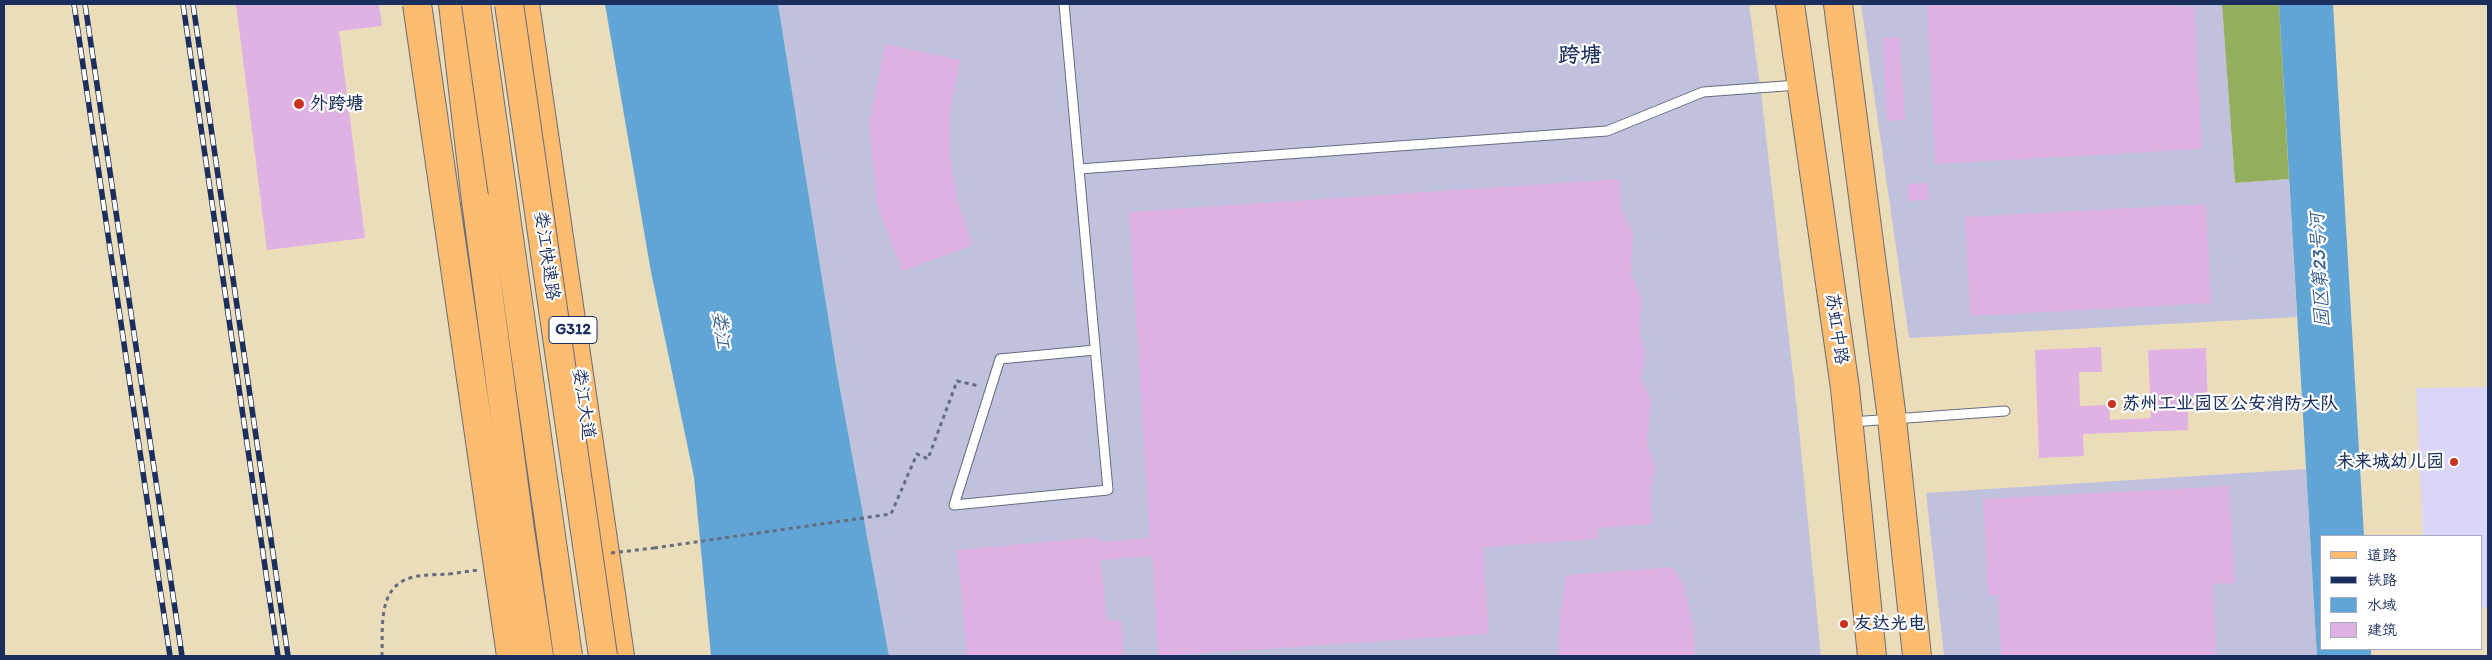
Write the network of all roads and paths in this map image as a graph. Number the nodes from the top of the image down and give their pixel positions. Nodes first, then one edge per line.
1 (417, 4) edge
2 (453, 4) edge
3 (459, 4) edge
4 (476, 4) edge
5 (1064, 4) edge
6 (1790, 4) edge
7 (1838, 4) edge
8 (514, 8) edge
9 (1801, 85) junction
10 (1079, 169) junction
11 (1095, 350) junction
12 (991, 389) junction
13 (2005, 411) dead end
14 (1892, 419) junction
15 (1849, 422) junction
16 (654, 548) dead end
17 (449, 574) dead end
18 (382, 656) edge
19 (511, 656) edge
20 (539, 656) edge
21 (553, 656) edge
22 (568, 656) edge
23 (603, 656) edge
24 (620, 656) edge
25 (1872, 656) edge
26 (1917, 656) edge

1 - 19 main road, bridge
2 - 20 main road, bridge
3 - 21 main road
4 - 22 main road, 娄江快速路 / G312, bridge
5 - 10 lane
6 - 9 main road, 苏虹中路
7 - 14 main road
8 - 23 main road, 娄江快速路 / G312, bridge
8 - 24 main road, 娄江大道 / G312
9 - 10 lane
9 - 15 main road, 苏虹中路
10 - 11 lane
11 - 12 lane
11 - 12 lane
12 - 16 path
13 - 14 lane
14 - 15 lane
14 - 26 main road
15 - 25 main road, 苏虹中路
17 - 18 path

